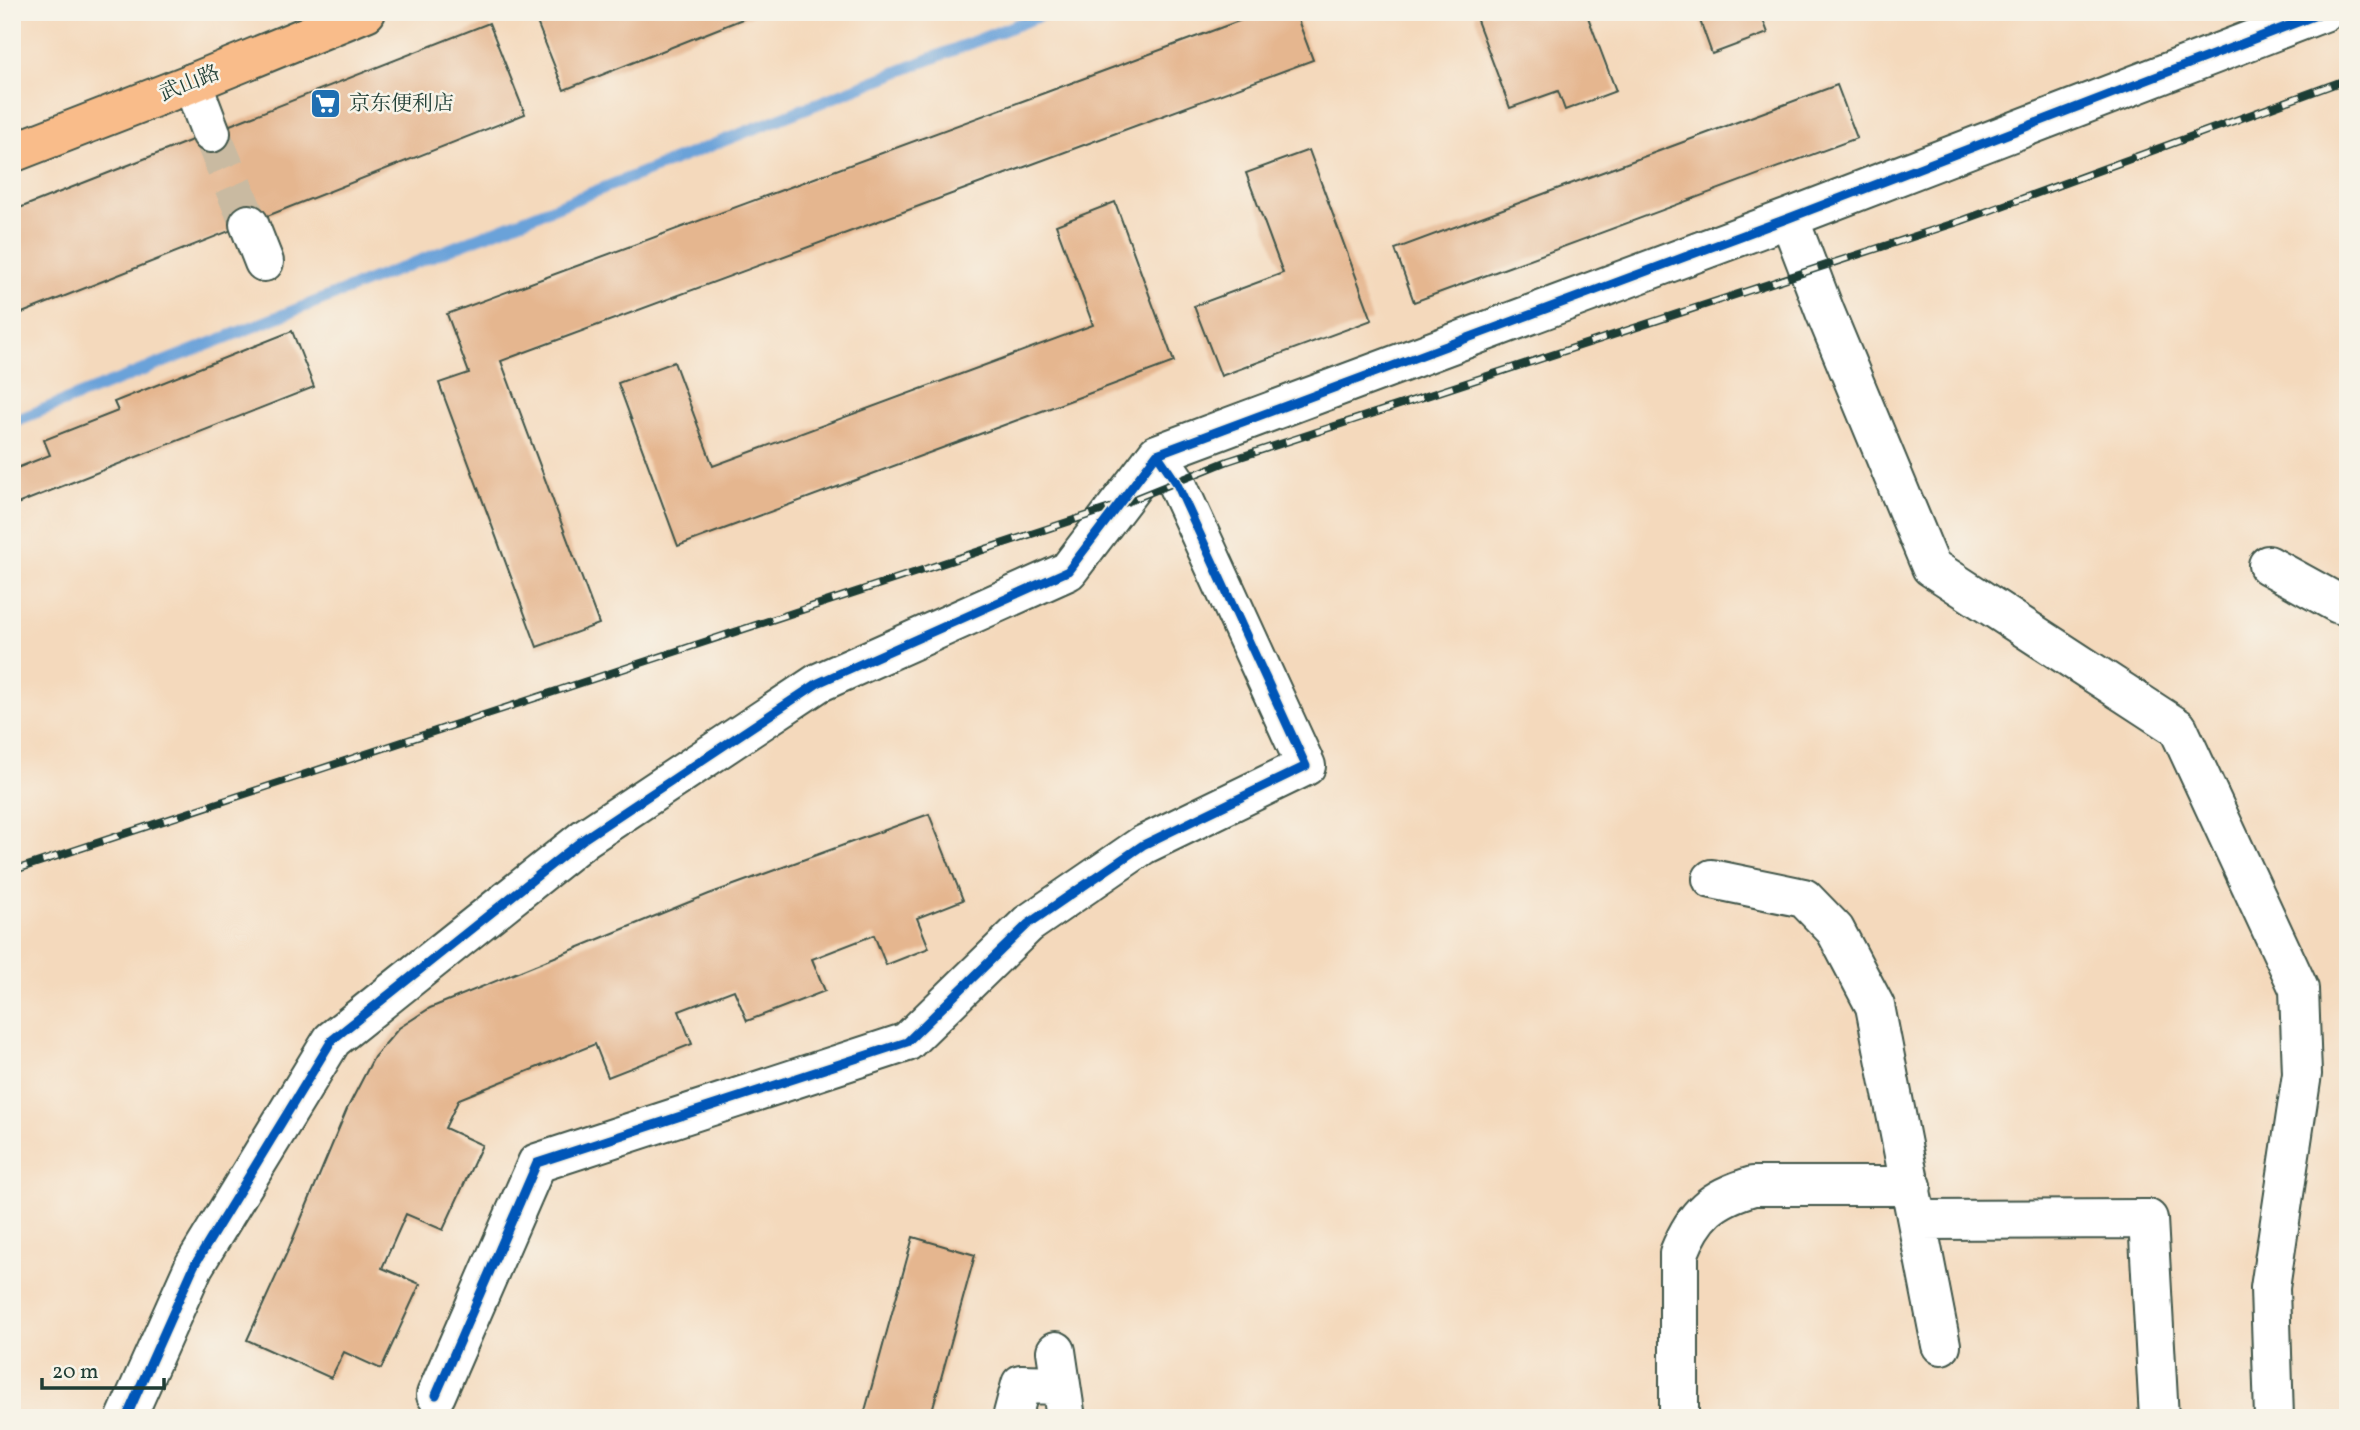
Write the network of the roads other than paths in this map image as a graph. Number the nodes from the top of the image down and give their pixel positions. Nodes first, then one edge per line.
1 (366, 12) edge
2 (2324, 12) edge
3 (192, 83) junction
4 (211, 133) tunnel mouth
5 (12, 153) edge
6 (1789, 219) junction
7 (249, 224) tunnel mouth
8 (264, 262) dead end
9 (1157, 454) junction
10 (2269, 565) dead end
11 (2348, 605) edge
12 (1713, 879) dead end
13 (1915, 1203) junction
14 (1941, 1345) dead end
15 (1061, 1384) edge
16 (436, 1395) dead end
17 (126, 1418) edge
18 (1012, 1418) edge
19 (1679, 1418) edge
20 (2159, 1418) edge
21 (2274, 1418) edge

1 - 3 main road, 武山路
2 - 6 street
3 - 4 street
3 - 5 main road, 武山路
6 - 9 street
6 - 21 street
7 - 8 street
9 - 16 street
9 - 17 street
10 - 11 street
12 - 13 street
13 - 14 street
13 - 19 street
13 - 20 street
15 - 18 street

